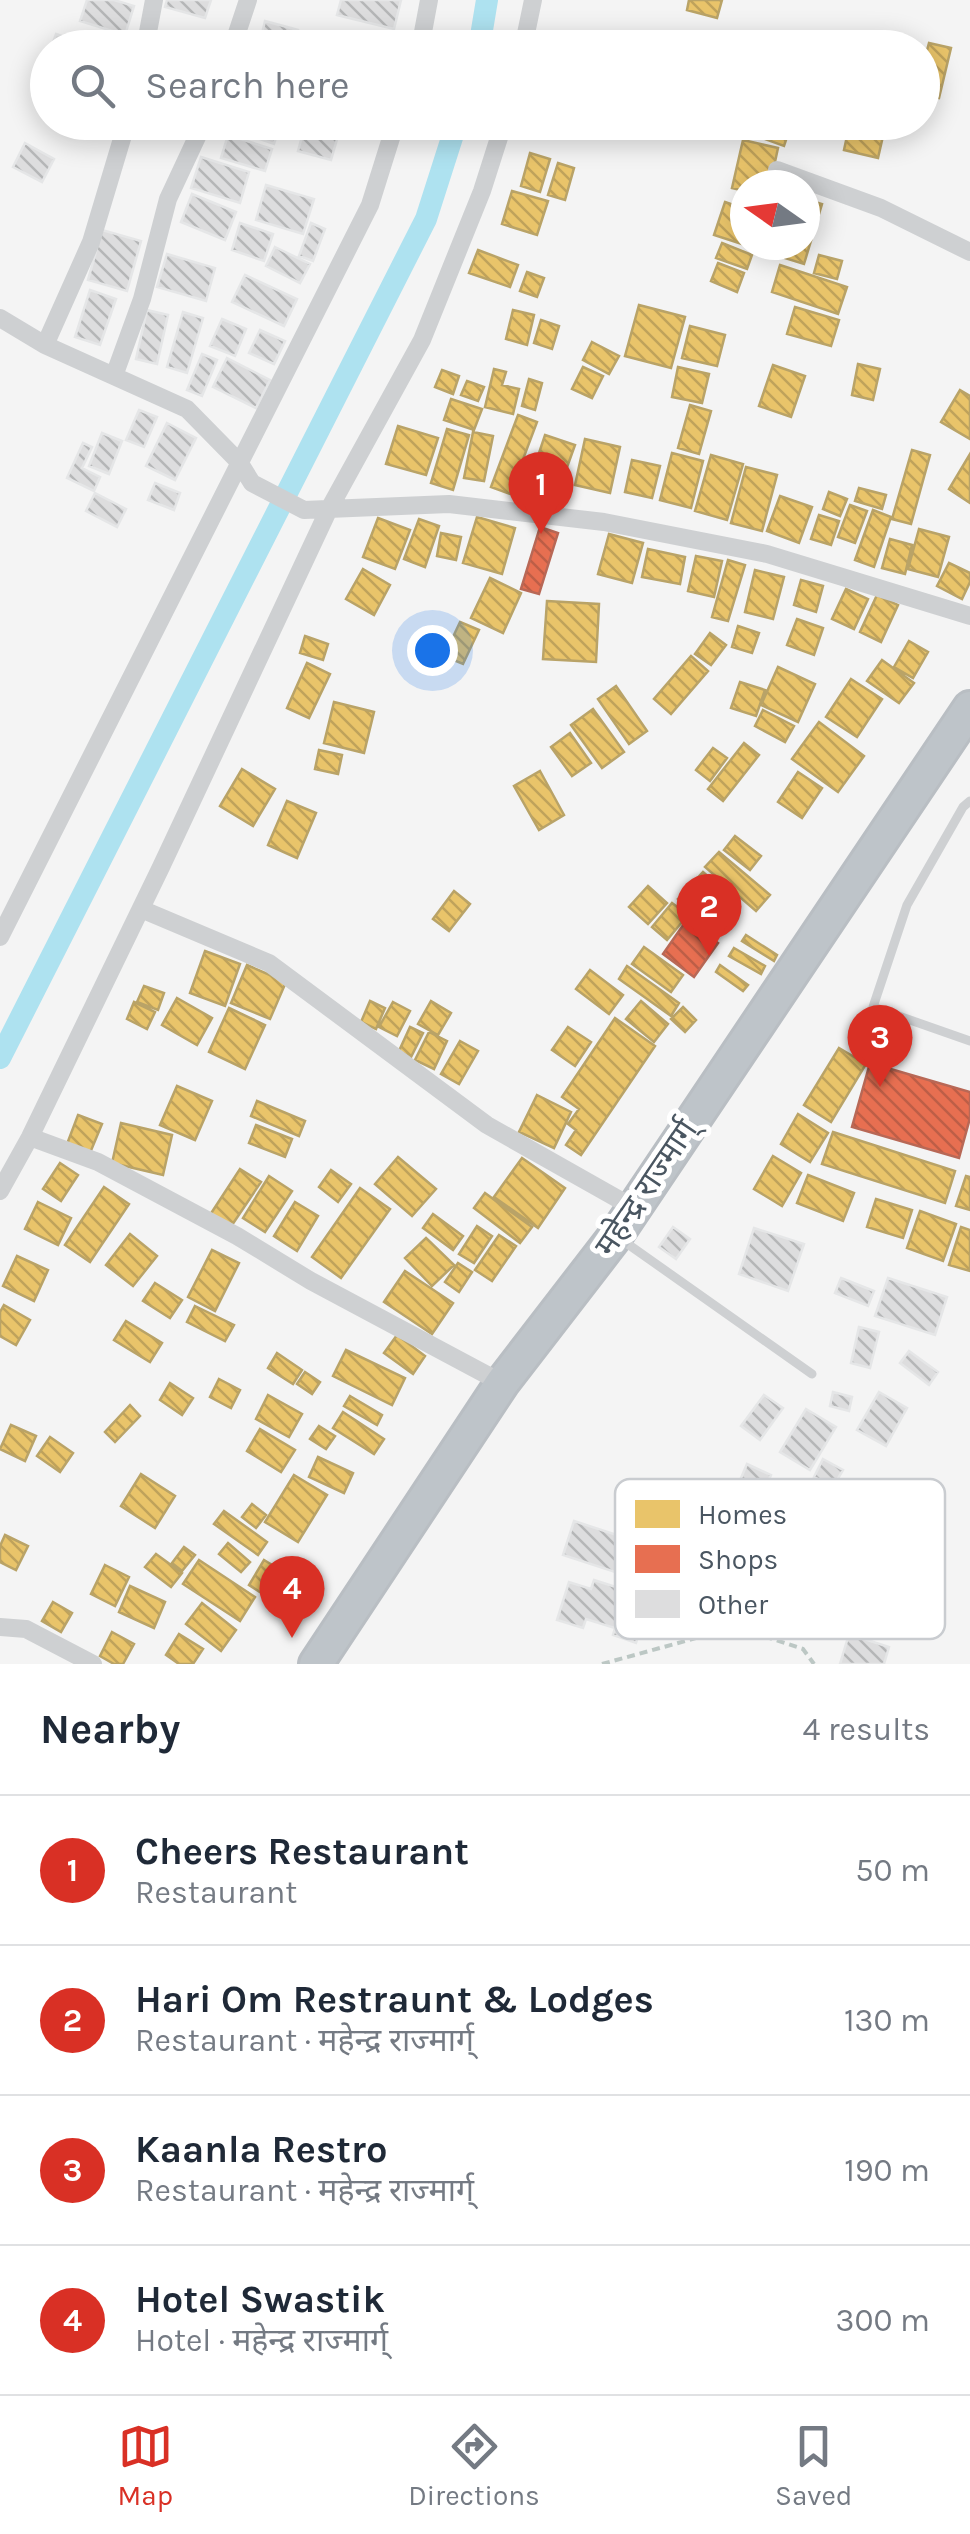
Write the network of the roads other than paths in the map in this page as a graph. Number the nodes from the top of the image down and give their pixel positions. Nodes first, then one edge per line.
1 (154, 0) edge
2 (248, 0) edge
3 (429, 0) edge
4 (532, 0) edge
5 (148, 30) edge
6 (238, 30) edge
7 (423, 30) edge
8 (526, 30) edge
9 (122, 140) edge
10 (196, 140) edge
11 (390, 140) edge
12 (498, 140) edge
13 (820, 186) edge
14 (970, 252) edge
15 (0, 318) edge
16 (45, 346) junction
17 (114, 376) junction
18 (239, 462) junction
19 (329, 509) junction
20 (970, 616) edge
21 (970, 708) edge
22 (970, 801) edge
23 (140, 909) junction
24 (0, 937) edge
25 (970, 1041) edge
26 (30, 1137) junction
27 (0, 1191) edge
28 (625, 1222) junction
29 (812, 1374) dead end
30 (502, 1383) junction
31 (0, 1627) edge
32 (94, 1664) edge
33 (316, 1664) edge

1 - 5 street
2 - 6 street
3 - 7 street
4 - 8 street
9 - 16 street
10 - 17 street
11 - 18 street
12 - 19 street
13 - 14 street
15 - 16 street
16 - 17 street
17 - 18 street
18 - 19 street
18 - 24 street
19 - 20 street
19 - 23 street
21 - 28 highway, महेन्द्र राज्मार्ग्
22 - 25 lane
23 - 26 street
23 - 28 street
26 - 27 street
26 - 30 street
28 - 29 lane
28 - 30 highway, महेन्द्र राज्मार्ग्
30 - 33 highway, महेन्द्र राज्मार्ग्
31 - 32 street

